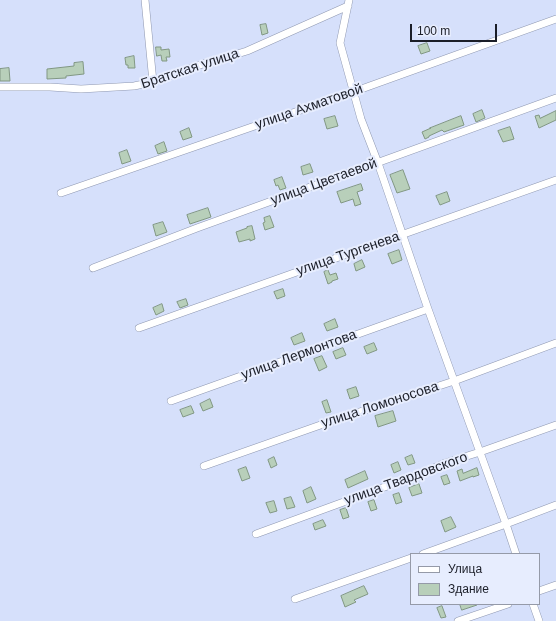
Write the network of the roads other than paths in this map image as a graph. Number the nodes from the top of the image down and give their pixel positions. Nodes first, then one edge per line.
1 (145, 0) edge
2 (348, 3) edge
3 (556, 19) edge
4 (153, 82) junction
5 (0, 87) edge
6 (353, 92) junction
7 (556, 98) edge
8 (378, 163) junction
9 (556, 180) edge
10 (61, 193) dead end
11 (402, 235) junction
12 (93, 268) dead end
13 (428, 309) junction
14 (139, 328) dead end
15 (556, 343) edge
16 (454, 381) junction
17 (171, 401) dead end
18 (556, 425) edge
19 (480, 452) junction
20 (204, 466) dead end
21 (556, 505) edge
22 (506, 524) junction
23 (256, 534) dead end
24 (426, 553) edge
25 (516, 553) edge
26 (410, 558) edge
27 (556, 585) edge
28 (540, 591) edge
29 (295, 599) dead end
30 (505, 605) edge
31 (533, 605) edge
32 (458, 621) edge
33 (539, 621) edge

1 - 4 street
2 - 4 street, Братская улица
2 - 6 street
3 - 6 street, улица Ахматовой
4 - 5 street, Братская улица
6 - 8 street
6 - 10 street, улица Ахматовой
7 - 8 street, улица Цветаевой
8 - 11 street
8 - 12 street, улица Цветаевой
9 - 11 street, улица Тургенева
11 - 13 street
11 - 14 street, улица Тургенева
13 - 16 street
13 - 17 street, улица Лермонтова
15 - 16 street, улица Ломоносова
16 - 19 street
16 - 20 street, улица Ломоносова
18 - 19 street, улица Твардовского
19 - 22 street
19 - 23 street, улица Твардовского
21 - 22 street
22 - 24 street
22 - 25 street
26 - 29 street
27 - 28 street
30 - 32 street
31 - 33 street

